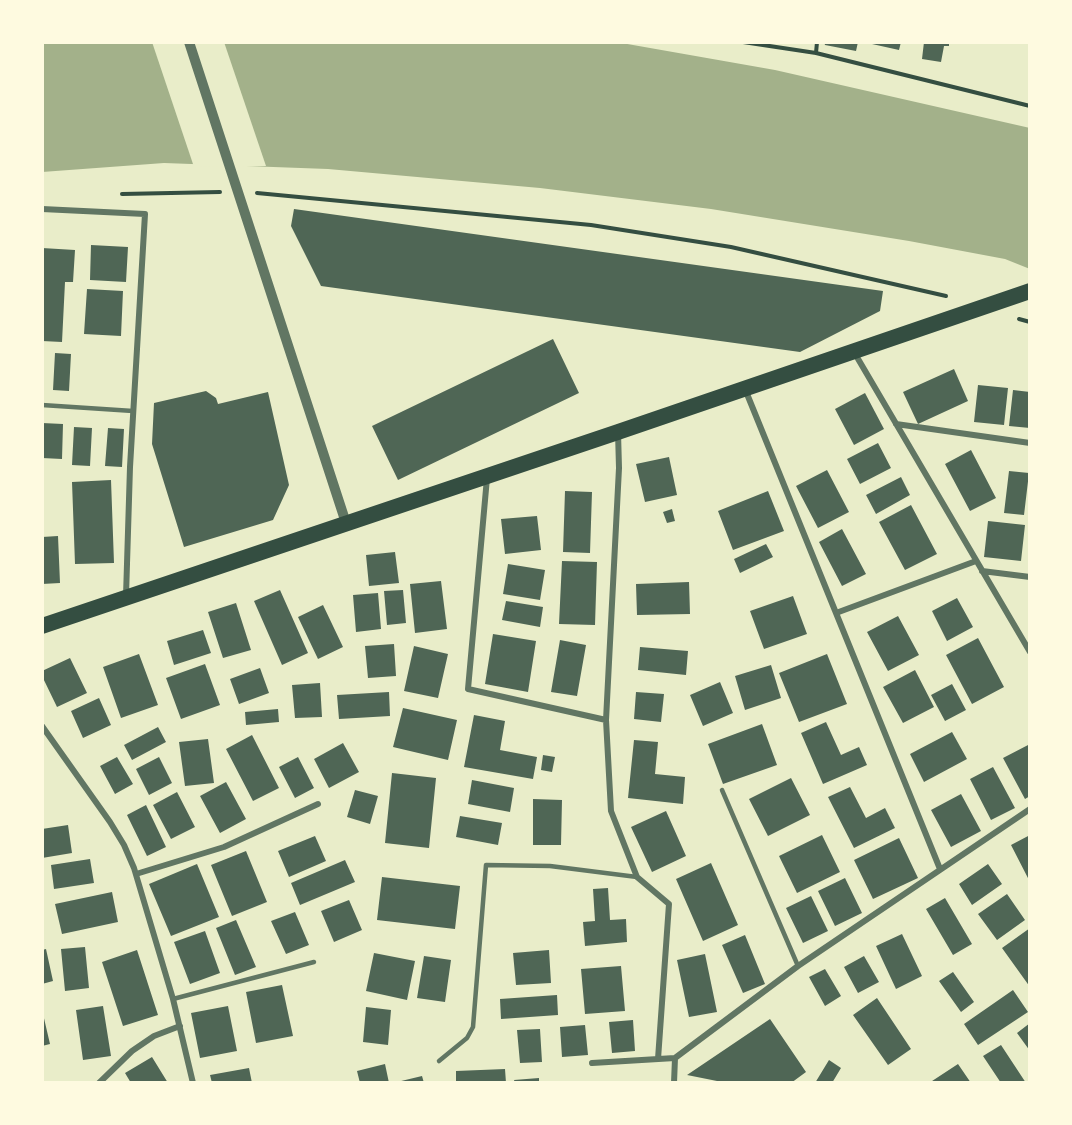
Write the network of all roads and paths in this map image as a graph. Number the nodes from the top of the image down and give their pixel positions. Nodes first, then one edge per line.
1 (189, 42) edge
2 (743, 42) edge
3 (817, 42) edge
4 (816, 53) junction
5 (1030, 105) edge
6 (238, 189) junction
7 (111, 194) dead end
8 (42, 209) edge
9 (1030, 291) edge
10 (982, 307) junction
11 (853, 350) junction
12 (744, 388) junction
13 (42, 405) edge
14 (133, 411) junction
15 (896, 424) junction
16 (618, 432) junction
17 (1030, 443) edge
18 (487, 476) junction
19 (346, 524) junction
20 (976, 561) junction
21 (982, 571) junction
22 (1030, 577) edge
23 (126, 597) junction
24 (836, 613) junction
25 (42, 626) edge
26 (1030, 652) edge
27 (606, 720) junction
28 (42, 726) edge
29 (722, 790) dead end
30 (318, 804) dead end
31 (1030, 809) edge
32 (940, 869) junction
33 (136, 874) junction
34 (637, 877) junction
35 (314, 962) dead end
36 (798, 966) junction
37 (173, 999) junction
38 (180, 1026) junction
39 (675, 1058) junction
40 (658, 1059) junction
41 (439, 1061) dead end
42 (592, 1063) dead end
43 (99, 1083) edge
44 (193, 1083) edge
45 (674, 1083) edge

1 - 6 street
2 - 4 path
3 - 4 path
4 - 5 path
6 - 7 path
6 - 10 path
6 - 19 street
8 - 14 street
9 - 10 highway
10 - 11 highway
11 - 12 highway
11 - 15 street
12 - 16 highway
12 - 24 street
13 - 14 lane
14 - 23 street
15 - 17 street
15 - 20 street
16 - 18 highway
16 - 27 street
18 - 19 highway
18 - 27 street
19 - 23 highway
20 - 21 street
20 - 24 street
21 - 22 street
21 - 26 street
23 - 25 highway
24 - 32 street
27 - 34 street
28 - 33 street
29 - 36 lane
30 - 33 street
31 - 32 street
32 - 36 street
33 - 37 street
34 - 40 street
34 - 41 lane
35 - 37 lane
36 - 39 street
37 - 38 street
38 - 43 street
38 - 44 street
39 - 40 street
39 - 45 street
40 - 42 street

